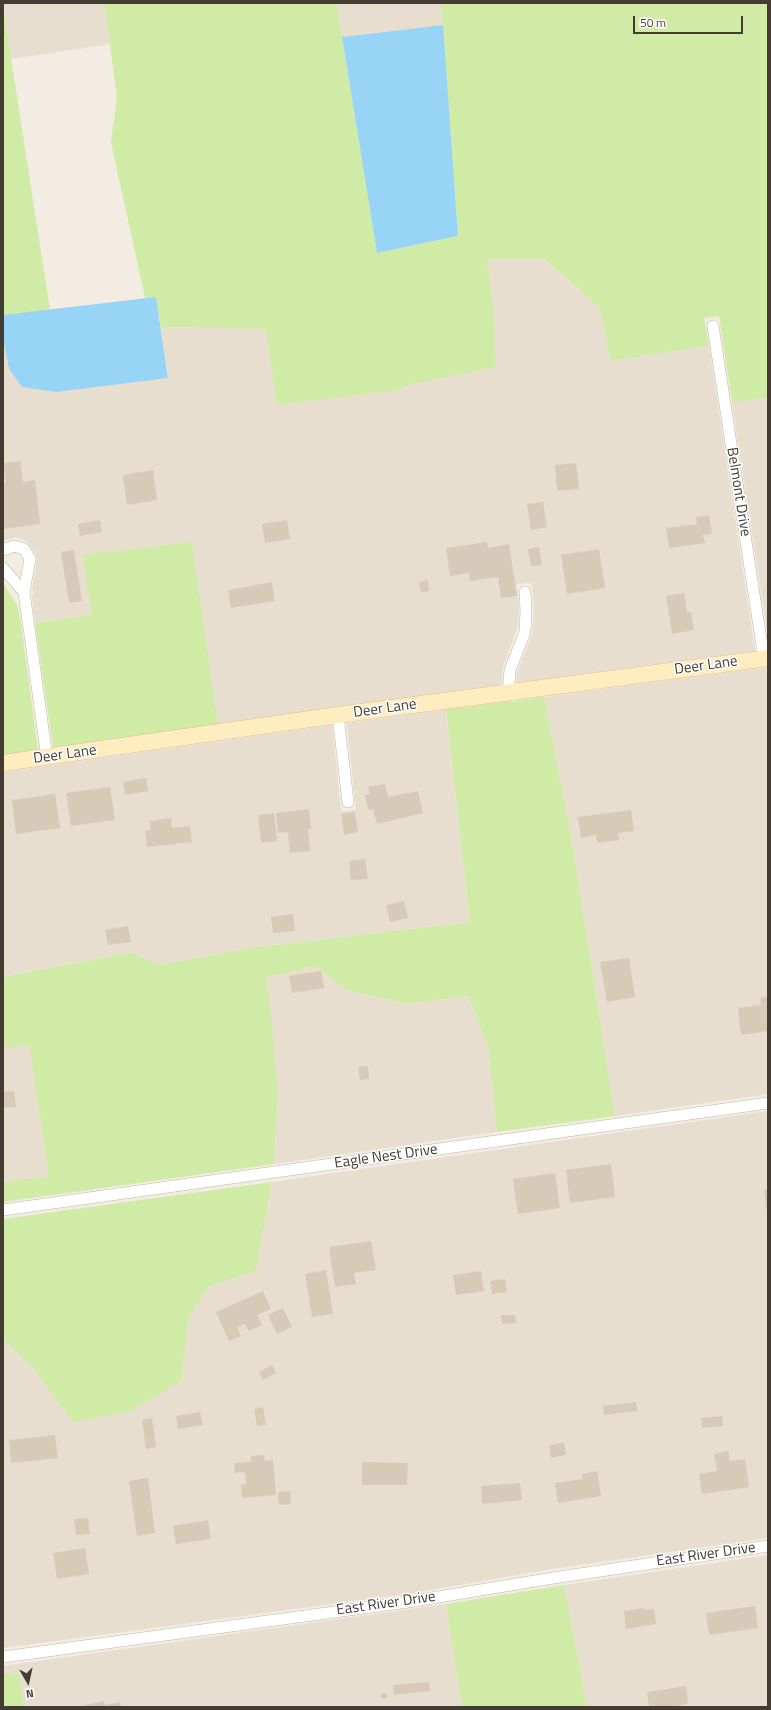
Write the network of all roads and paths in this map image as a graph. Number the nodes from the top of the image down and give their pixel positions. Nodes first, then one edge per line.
1 (713, 326) dead end
2 (3, 550) edge
3 (3, 568) edge
4 (24, 592) junction
5 (525, 592) dead end
6 (766, 659) edge
7 (508, 693) junction
8 (338, 715) junction
9 (47, 758) junction
10 (3, 763) edge
11 (348, 802) dead end
12 (768, 1103) edge
13 (3, 1210) edge
14 (768, 1546) edge
15 (3, 1657) edge

1 - 6 street, Belmont Drive
2 - 4 street
3 - 4 street
4 - 9 street
5 - 7 street
6 - 7 street, Deer Lane
7 - 8 street, Deer Lane
8 - 9 street, Deer Lane
8 - 11 street
9 - 10 street, Deer Lane
12 - 13 street, Eagle Nest Drive
14 - 15 street, East River Drive

